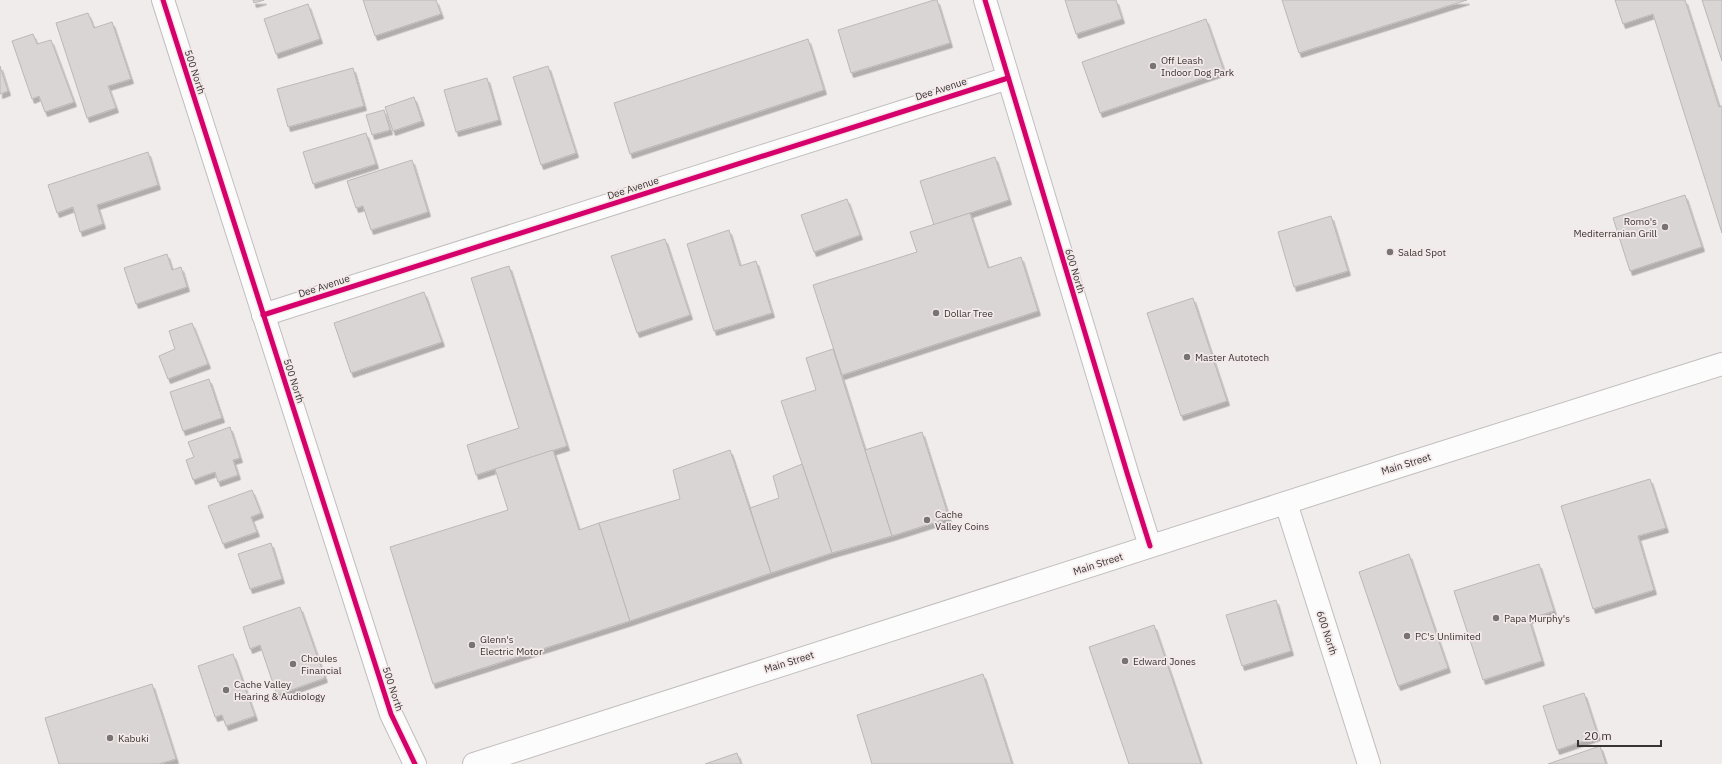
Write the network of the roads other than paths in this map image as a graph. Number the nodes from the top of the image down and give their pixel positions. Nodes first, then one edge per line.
1 (163, 0) edge
2 (985, 0) edge
3 (1008, 78) junction
4 (263, 315) junction
5 (1722, 364) edge
6 (1286, 503) junction
7 (1150, 546) junction
8 (415, 764) edge
9 (474, 764) edge
10 (1369, 764) edge

1 - 4 street, 500 North
2 - 3 street, 600 North
3 - 4 street, Dee Avenue
3 - 7 street, 600 North
4 - 8 street, 500 North
5 - 6 street, Main Street
6 - 7 street, Main Street
6 - 10 street, 600 North
7 - 9 street, Main Street

